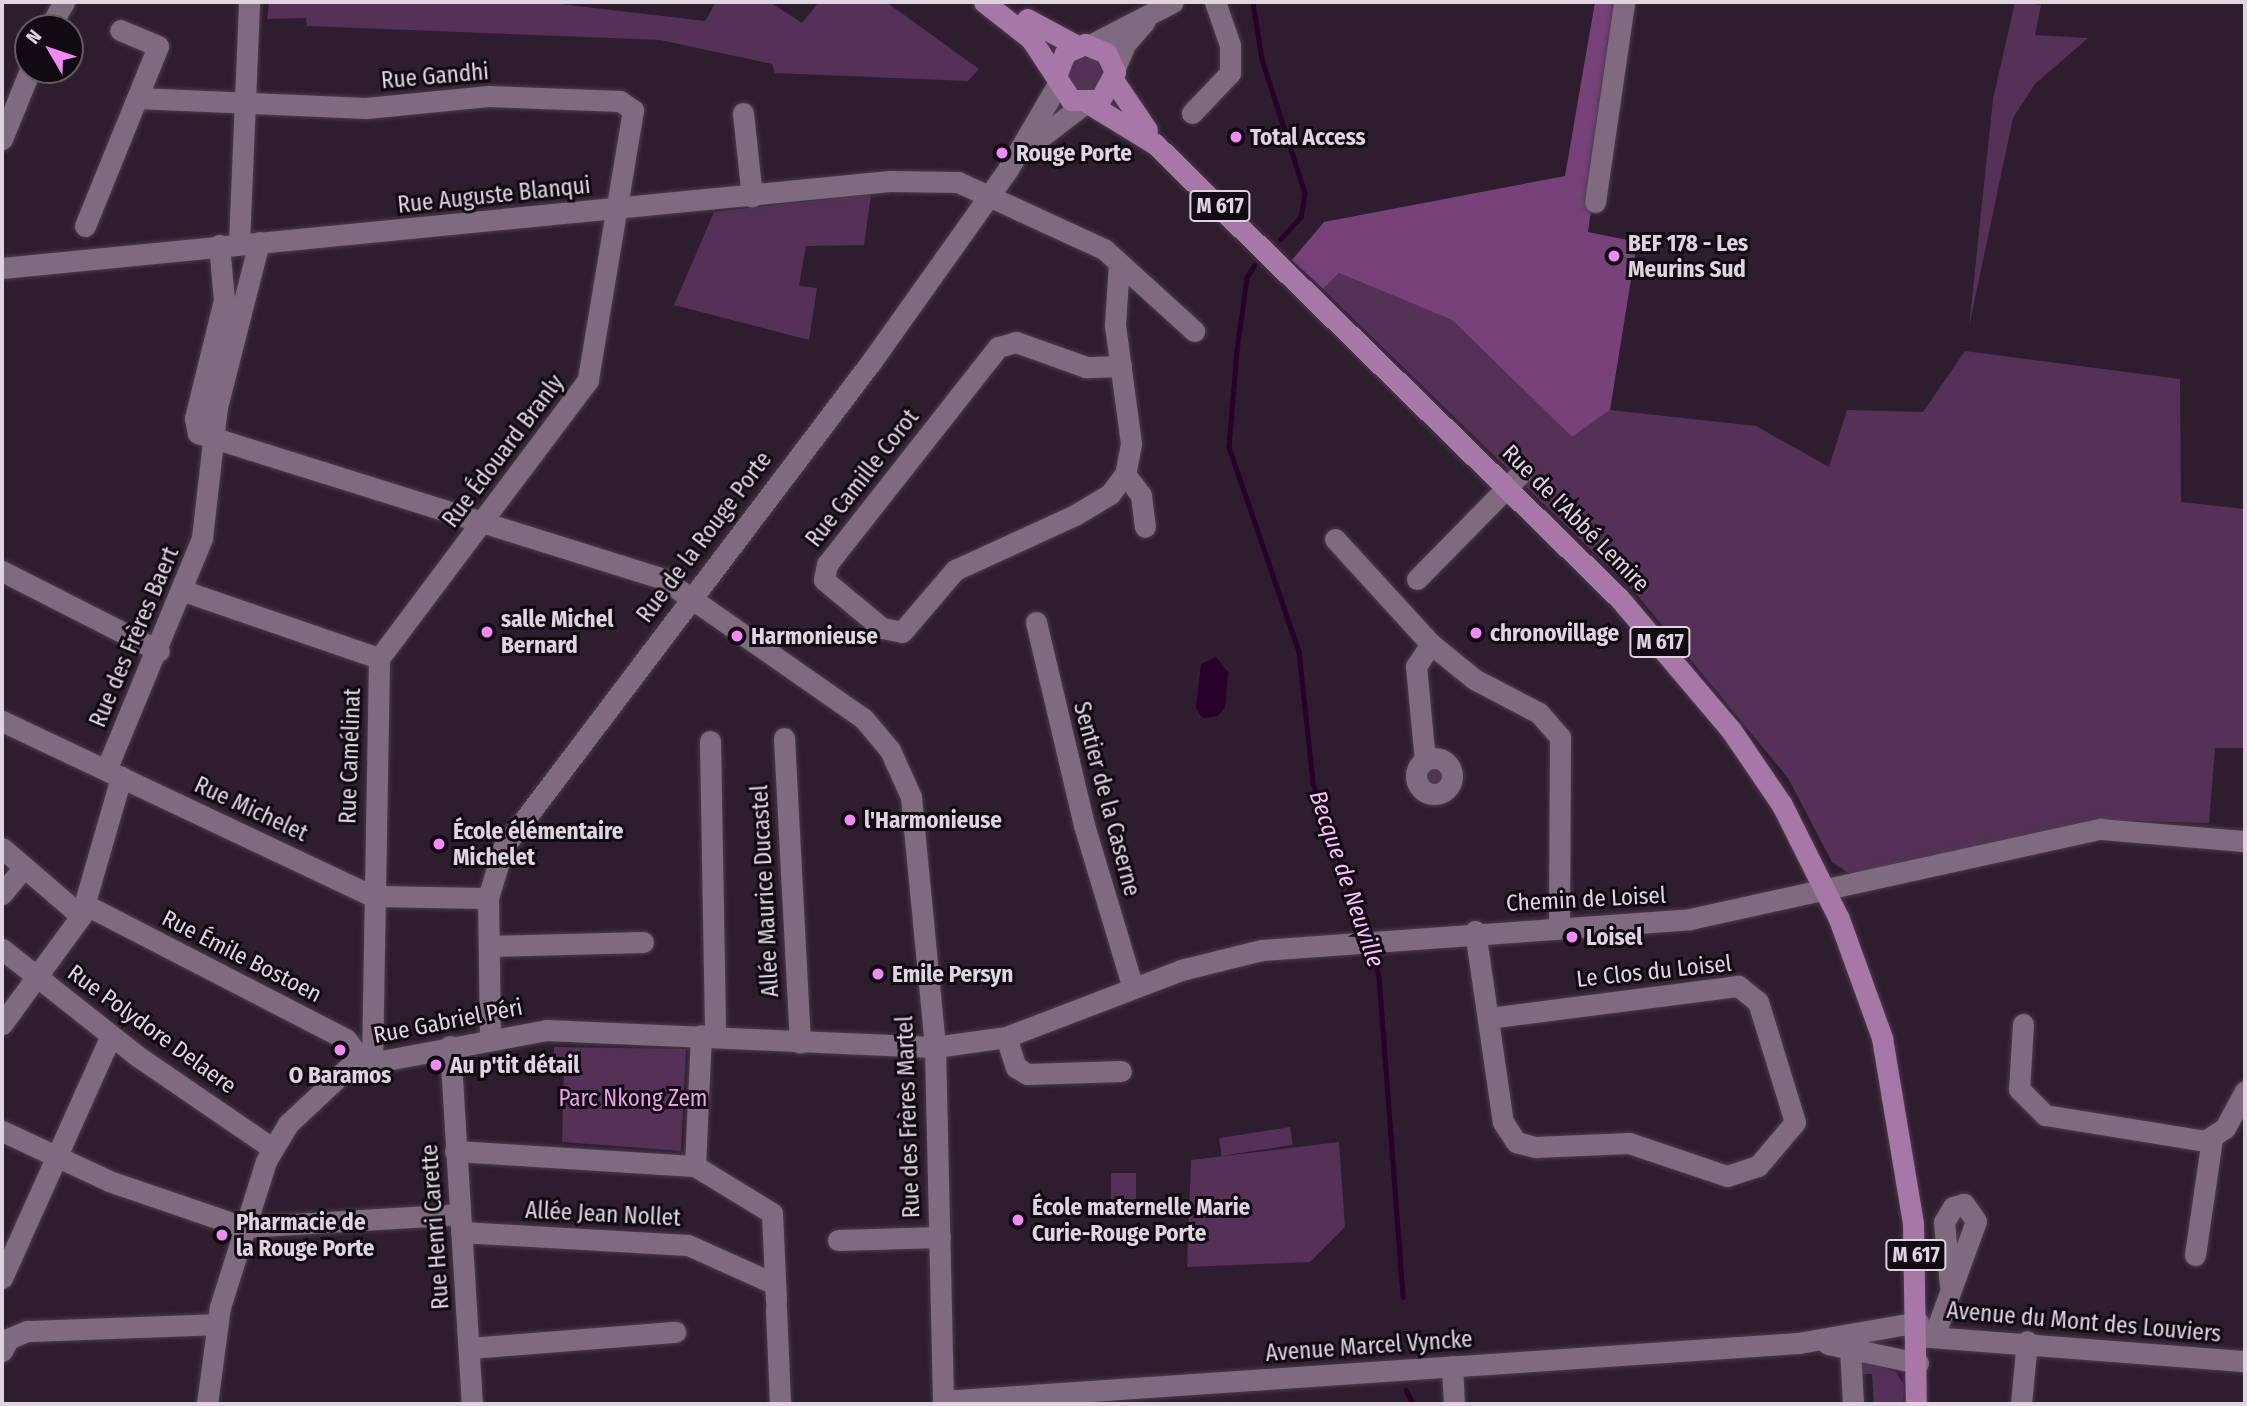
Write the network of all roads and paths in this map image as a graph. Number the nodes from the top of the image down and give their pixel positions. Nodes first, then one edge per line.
1 (249, 2) edge
2 (984, 2) edge
3 (1004, 2) edge
4 (1214, 2) edge
5 (1624, 2) edge
6 (1167, 5) edge
7 (120, 30) dead end
8 (1083, 45) junction
9 (1115, 75) junction
10 (1057, 80) junction
11 (24, 84) edge
12 (137, 98) junction
13 (244, 102) junction
14 (1086, 104) junction
15 (743, 113) dead end
16 (1192, 113) dead end
17 (2, 139) edge
18 (1155, 144) junction
19 (1008, 169) junction
20 (990, 193) junction
21 (752, 197) junction
22 (1595, 202) dead end
23 (620, 210) junction
24 (85, 226) dead end
25 (239, 243) junction
26 (1119, 264) junction
27 (2, 268) edge
28 (1194, 331) dead end
29 (1121, 366) junction
30 (211, 438) junction
31 (1125, 474) junction
32 (1510, 484) junction
33 (482, 521) junction
34 (1145, 527) dead end
35 (1335, 539) dead end
36 (2, 571) edge
37 (1417, 579) dead end
38 (184, 591) junction
39 (692, 595) junction
40 (1036, 622) dead end
41 (1431, 644) junction
42 (159, 651) junction
43 (379, 658) junction
44 (2, 721) edge
45 (784, 737) dead end
46 (710, 741) dead end
47 (1425, 761) dead end
48 (114, 774) junction
49 (2245, 841) edge
50 (2, 848) edge
51 (24, 867) junction
52 (1820, 891) junction
53 (2, 894) edge
54 (372, 895) junction
55 (488, 898) junction
56 (84, 910) junction
57 (1559, 927) junction
58 (1475, 931) junction
59 (643, 942) dead end
60 (490, 946) junction
61 (2, 949) edge
62 (38, 977) junction
63 (1133, 988) junction
64 (1489, 1017) junction
65 (2, 1024) edge
66 (2023, 1024) dead end
67 (111, 1035) junction
68 (708, 1036) junction
69 (490, 1037) junction
70 (1006, 1037) junction
71 (800, 1043) junction
72 (450, 1046) junction
73 (935, 1047) junction
74 (368, 1063) junction
75 (1121, 1071) dead end
76 (2245, 1091) edge
77 (2, 1131) edge
78 (2212, 1139) junction
79 (272, 1148) junction
80 (455, 1152) junction
81 (55, 1158) junction
82 (695, 1166) junction
83 (460, 1223) junction
84 (243, 1227) junction
85 (940, 1237) junction
86 (838, 1240) dead end
87 (2194, 1255) dead end
88 (2, 1278) edge
89 (1950, 1285) dead end
90 (776, 1298) junction
91 (217, 1324) junction
92 (1923, 1331) junction
93 (675, 1332) dead end
94 (5, 1337) edge
95 (2027, 1341) junction
96 (1798, 1343) junction
97 (470, 1348) junction
98 (1850, 1348) junction
99 (2245, 1362) edge
100 (1918, 1363) junction
101 (1452, 1366) junction
102 (943, 1403) edge
103 (207, 1404) edge
104 (472, 1404) edge
105 (780, 1404) edge
106 (1454, 1404) edge
107 (1853, 1404) edge
108 (1916, 1404) edge
109 (2021, 1404) edge

1 - 13 street
2 - 10 main road, Rue de l'Abbé Lemire
3 - 8 main road, Rue de l'Abbé Lemire
4 - 16 street
5 - 22 street
6 - 8 street
6 - 9 street
7 - 12 street
8 - 9 main road, Rue de l'Abbé Lemire
8 - 10 main road
9 - 14 main road
9 - 18 main road, Rue de l'Abbé Lemire / M 617
10 - 14 main road, Rue de l'Abbé Lemire
10 - 19 street, Rue de la Rouge Porte
11 - 17 street
12 - 13 street, Rue Gandhi
12 - 24 street
13 - 23 street, Rue Gandhi
13 - 25 street
14 - 18 main road, Rue de l'Abbé Lemire / M 617
14 - 19 street, Rue de la Rouge Porte
15 - 21 street
18 - 32 main road, Rue de l'Abbé Lemire / M 617
19 - 20 street, Rue de la Rouge Porte
20 - 21 street, Rue Auguste Blanqui
20 - 26 street, Rue Auguste Blanqui
20 - 39 street, Rue de la Rouge Porte
21 - 23 street, Rue Auguste Blanqui
23 - 25 street, Rue Auguste Blanqui
23 - 33 street, Rue Édouard Branly
25 - 27 street, Rue Auguste Blanqui
25 - 30 street, Rue des Frères Baert
25 - 30 street
26 - 28 street, Rue Auguste Blanqui
26 - 29 street
29 - 31 street
29 - 31 street, Rue Camille Corot
30 - 33 street, Rue des Frères Martel
30 - 38 street, Rue des Frères Baert
31 - 34 street
32 - 37 street
32 - 52 main road, Rue de l'Abbé Lemire / M 617
33 - 39 street, Rue des Frères Martel
33 - 43 street, Rue Édouard Branly
35 - 41 street
36 - 42 street
38 - 42 street, Rue des Frères Baert
38 - 43 street, Rue Camélinat
39 - 55 street, Rue de la Rouge Porte
39 - 73 street, Rue des Frères Martel
40 - 63 street, Sentier de la Caserne
41 - 47 street
41 - 57 street
42 - 48 street, Rue des Frères Baert
43 - 54 street, Rue Camélinat
44 - 48 street, Rue Michelet
45 - 71 street, Allée Maurice Ducastel
46 - 68 street
48 - 54 street, Rue Michelet
48 - 56 street, Rue des Frères Baert
49 - 52 street, Chemin de Loisel
50 - 51 street, Rue Émile Bostoen
51 - 53 street
51 - 56 street, Rue Émile Bostoen
52 - 57 street, Chemin de Loisel
52 - 92 main road, Rue de l'Abbé Lemire / M 617
54 - 55 street, Rue Michelet
54 - 74 street, Rue Camélinat
55 - 60 street, Rue de la Rouge Porte
56 - 62 street, Rue des Frères Baert
56 - 74 street, Rue Émile Bostoen
57 - 58 street, Chemin de Loisel
58 - 63 street, Chemin de Loisel
58 - 64 street, Le Clos du Loisel
59 - 60 street
60 - 69 street, Rue de la Rouge Porte
61 - 62 street, Rue Polydore Delaere
62 - 65 street, Rue des Frères Baert
62 - 67 street, Rue Polydore Delaere
63 - 70 street, Chemin de Loisel
64 - 64 street, Le Clos du Loisel
66 - 78 street
67 - 79 street, Rue Polydore Delaere
67 - 81 street
68 - 69 street, Rue Gabriel Péri
68 - 71 street, Rue Gabriel Péri
68 - 82 street
69 - 72 street, Rue Gabriel Péri
70 - 73 street, Chemin de Loisel
70 - 75 street
71 - 73 street, Rue Gabriel Péri
72 - 74 street, Rue Gabriel Péri
72 - 80 street, Rue Henri Carette
73 - 85 street, Rue des Frères Martel
74 - 79 street, Rue Gabriel Péri
76 - 78 street
77 - 81 street
78 - 87 street
79 - 84 street, Rue Gabriel Péri
80 - 82 street
80 - 83 street, Rue Henri Carette
81 - 84 street
81 - 88 street
82 - 90 street
83 - 84 street, Allée Jean Nollet
83 - 90 street, Allée Jean Nollet
83 - 97 street, Rue Henri Carette
84 - 91 street, Rue Gabriel Péri
85 - 86 street
85 - 102 street, Rue des Frères Martel
89 - 92 street
90 - 105 street
91 - 94 street
91 - 103 street, Rue Gabriel Péri
92 - 95 street, Avenue du Mont des Louviers
92 - 96 street, Avenue Marcel Vyncke
92 - 100 main road, Rue de l'Abbé Lemire / M 617
93 - 97 street
95 - 99 street, Avenue du Mont des Louviers
95 - 109 street
96 - 98 street, Avenue Marcel Vyncke
96 - 101 street, Avenue Marcel Vyncke
97 - 104 street, Rue Henri Carette
98 - 100 street, Avenue Marcel Vyncke
98 - 107 street
100 - 108 main road, Rue de l'Abbé Lemire / M 617
101 - 102 street, Avenue Marcel Vyncke
101 - 106 street

